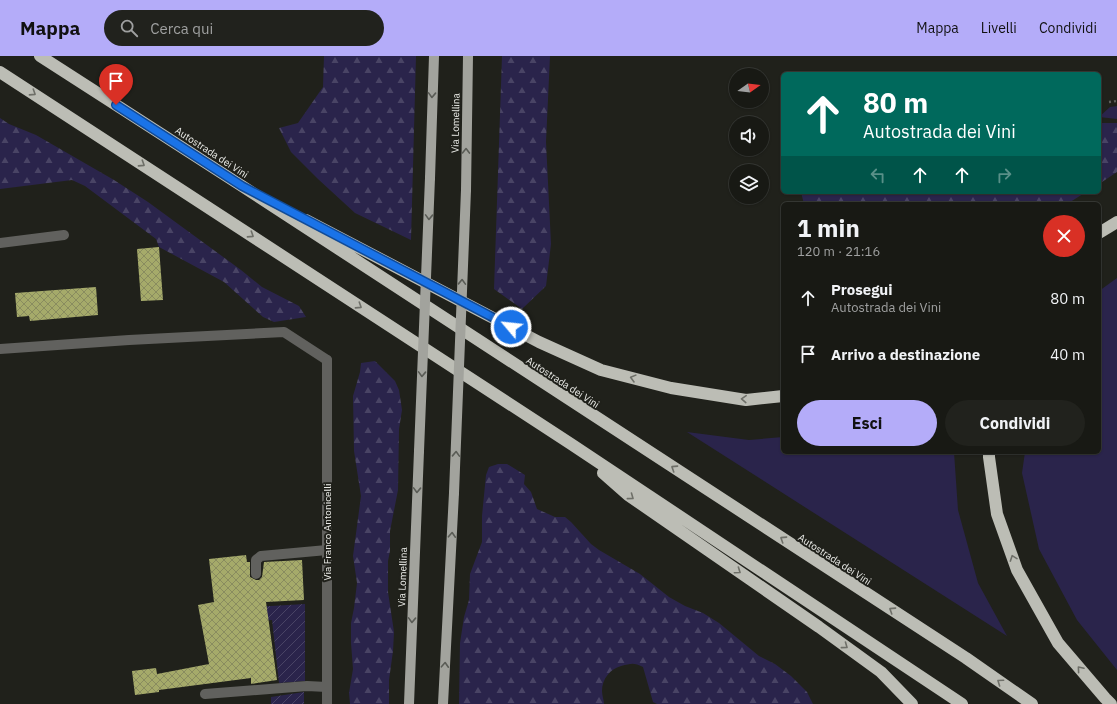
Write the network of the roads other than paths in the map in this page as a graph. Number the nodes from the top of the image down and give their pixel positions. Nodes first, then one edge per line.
1 (40, 56) edge
2 (434, 56) edge
3 (468, 56) edge
4 (0, 72) edge
5 (242, 186) junction
6 (1113, 224) edge
7 (1101, 232) edge
8 (64, 235) dead end
9 (1101, 235) edge
10 (0, 243) edge
11 (0, 349) edge
12 (781, 396) edge
13 (571, 444) junction
14 (989, 454) edge
15 (327, 550) junction
16 (256, 574) dead end
17 (327, 687) junction
18 (205, 694) dead end
19 (327, 704) edge
20 (409, 704) edge
21 (443, 704) edge
22 (912, 704) edge
23 (962, 704) edge
24 (1032, 704) edge
25 (1111, 704) edge

1 - 5 highway, Autostrada dei Vini
2 -> 20 main road, Via Lomellina, bridge
21 -> 3 main road, Via Lomellina, bridge
4 -> 13 highway
12 -> 5 highway
24 -> 5 highway, Autostrada dei Vini
6 - 7 highway
6 - 9 highway
8 - 10 street
11 - 15 street, Via Franco Antonicelli
13 -> 22 highway
13 - 23 highway
25 -> 14 highway
15 - 16 street
15 - 17 street, Via Franco Antonicelli
17 - 18 street
17 - 19 street, Via Franco Antonicelli

